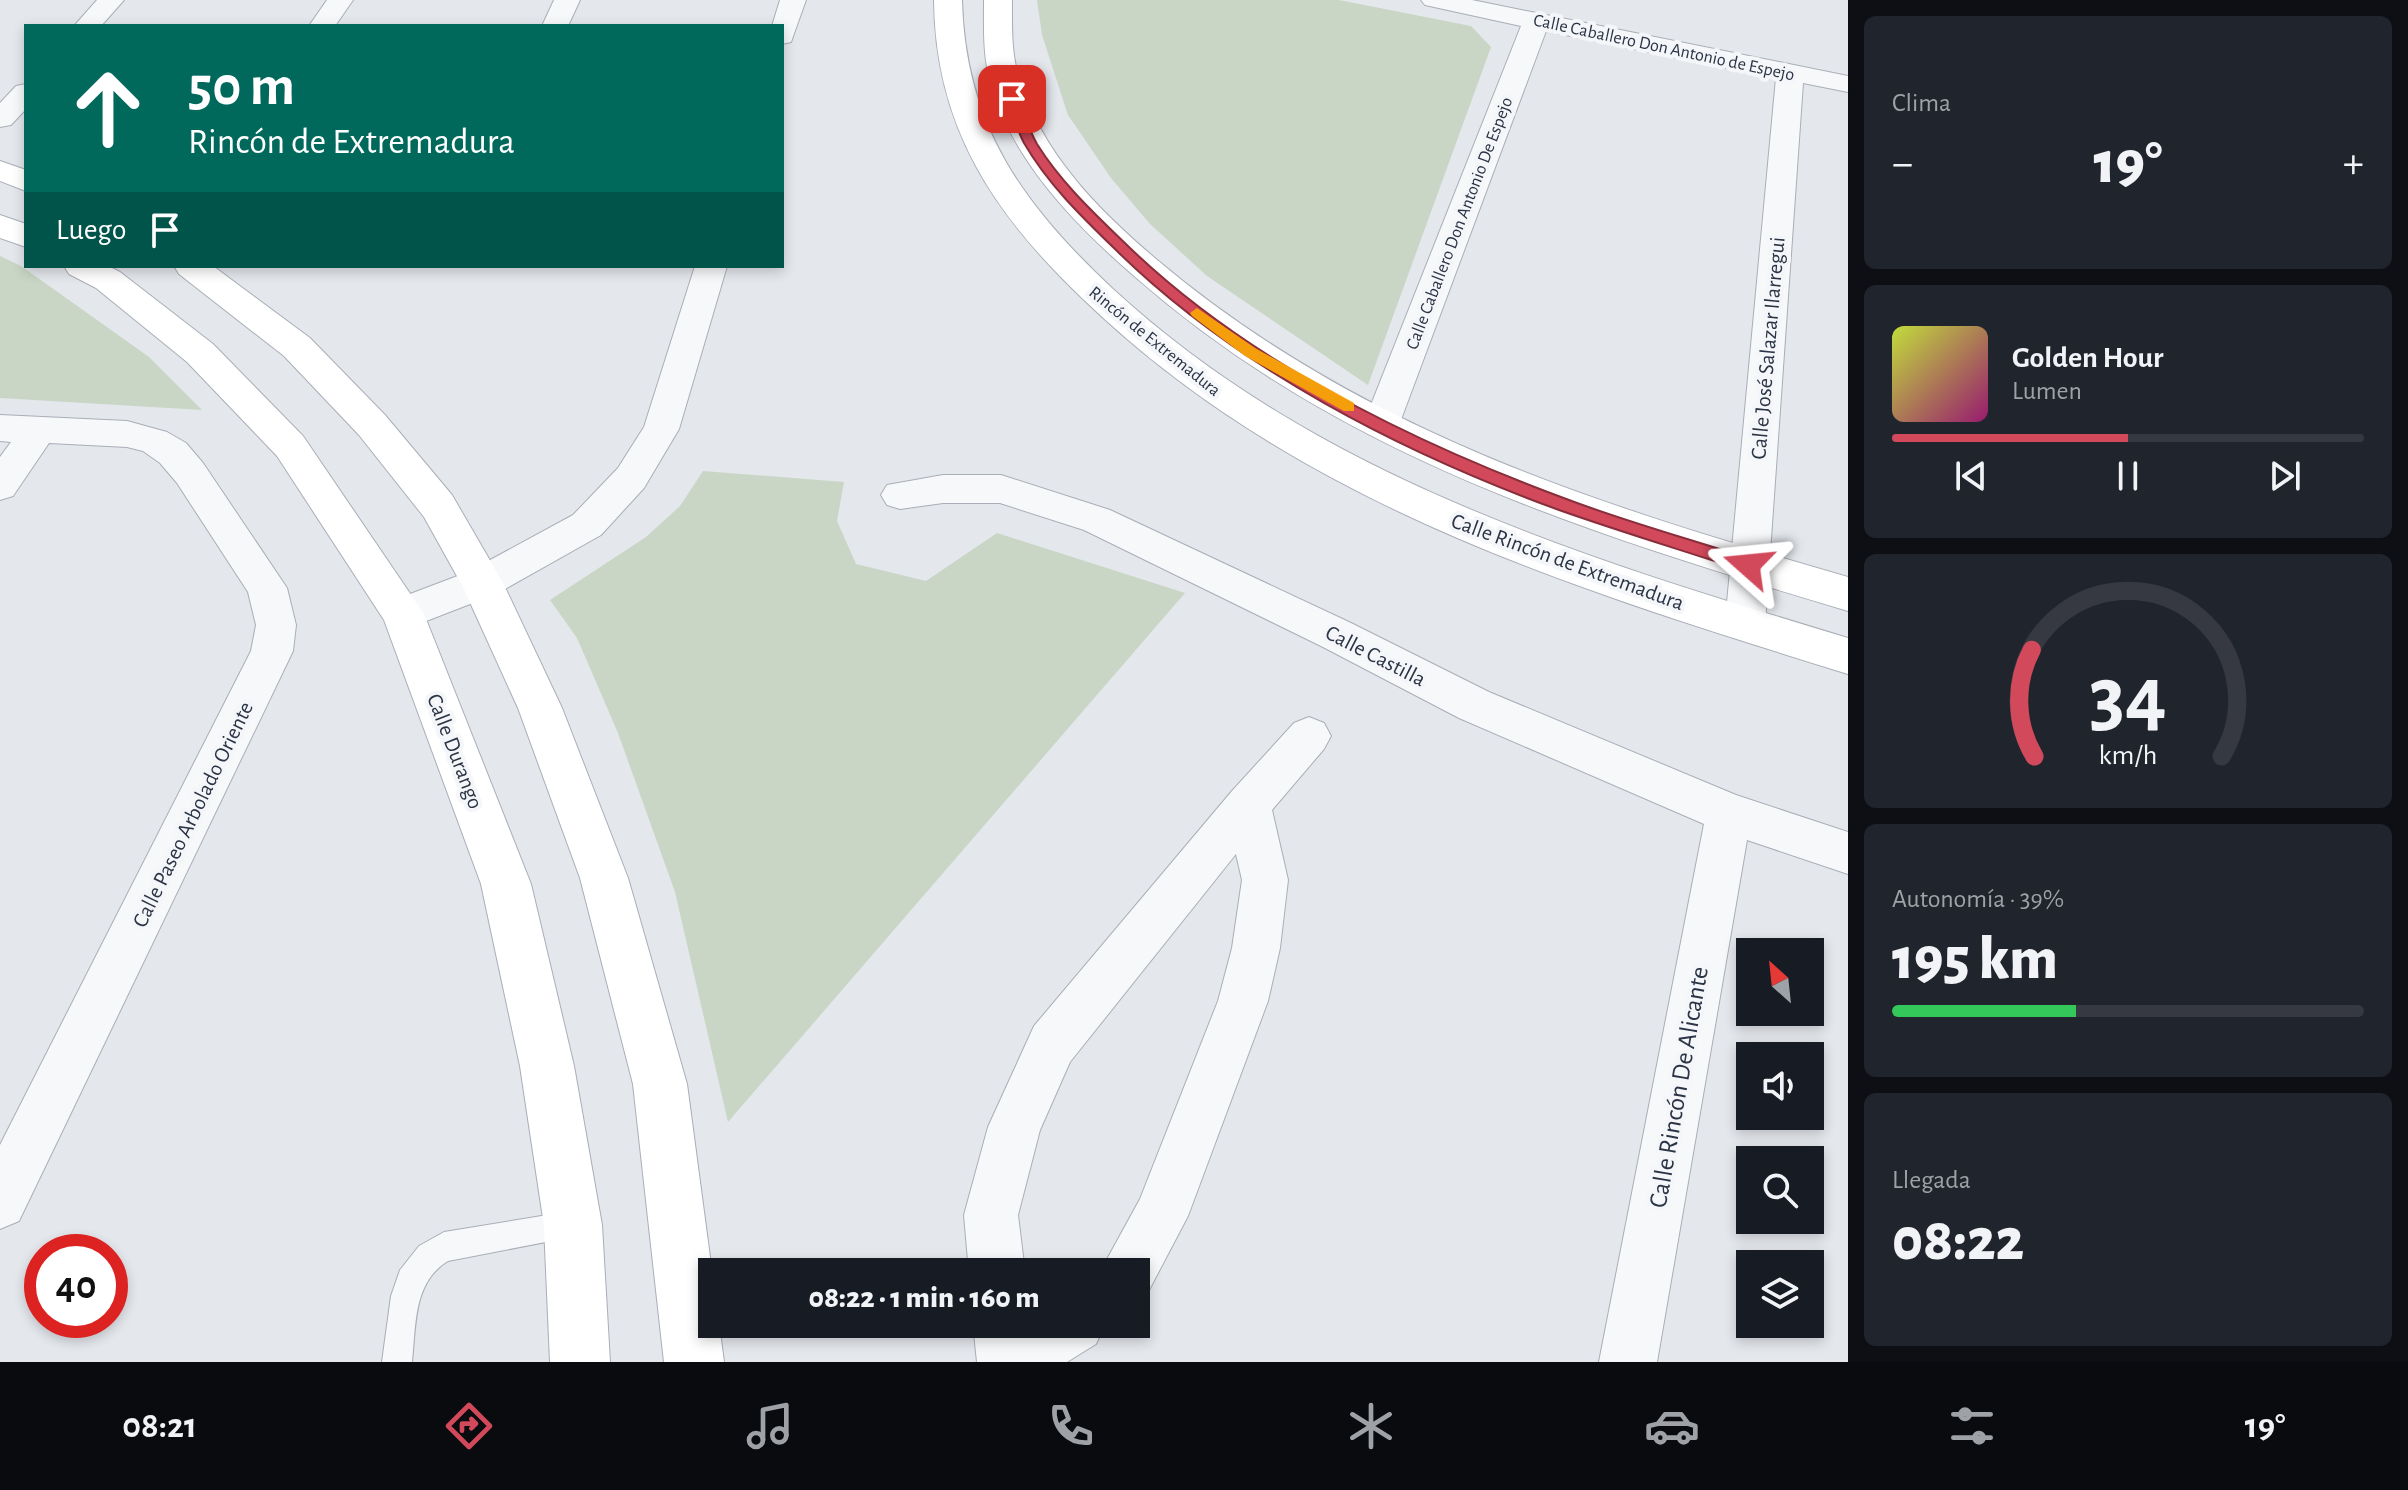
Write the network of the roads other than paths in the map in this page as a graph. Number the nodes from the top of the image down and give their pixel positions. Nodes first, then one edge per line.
1 (111, 0) edge
2 (340, 0) edge
3 (567, 0) edge
4 (793, 0) edge
5 (948, 0) edge
6 (998, 0) edge
7 (1434, 0) edge
8 (1536, 21) junction
9 (89, 24) edge
10 (323, 24) edge
11 (556, 24) edge
12 (784, 29) edge
13 (1790, 73) junction
14 (1848, 84) edge
15 (24, 94) edge
16 (1, 119) edge
17 (0, 170) edge
18 (24, 180) edge
19 (0, 225) edge
20 (24, 236) edge
21 (85, 268) edge
22 (194, 268) edge
23 (710, 268) edge
24 (1381, 425) junction
25 (0, 428) edge
26 (38, 431) junction
27 (1341, 466) joint
28 (0, 486) edge
29 (900, 495) dead end
30 (1748, 565) junction
31 (482, 583) junction
32 (1848, 594) edge
33 (403, 614) junction
34 (1745, 624) junction
35 (1848, 656) edge
36 (1309, 736) dead end
37 (1248, 805) junction
38 (1729, 813) junction
39 (1848, 853) edge
40 (0, 1202) edge
41 (573, 1225) junction
42 (996, 1258) edge
43 (1136, 1258) edge
44 (1003, 1338) edge
45 (1052, 1338) edge
46 (397, 1362) edge
47 (580, 1362) edge
48 (694, 1362) edge
49 (1006, 1362) edge
50 (1012, 1362) edge
51 (1628, 1362) edge

1 - 9 street
2 - 10 street
3 - 11 street
4 - 12 street
5 - 27 street, Rincón de Extremadura
6 - 24 street
7 - 8 street, Calle Caballero Don Antonio de Espejo
8 - 13 street, Calle Caballero Don Antonio de Espejo
8 - 24 street, Calle Caballero Don Antonio De Espejo
13 - 14 street, Calle Caballero Don Antonio de Espejo
13 - 30 street, Calle José Salazar Ilarregui
15 - 16 street
17 - 18 street
19 - 20 street
21 - 33 street, Calle Durango
22 - 31 street
23 - 31 street
24 - 30 street
25 - 26 street
26 - 28 street
26 - 40 street, Calle Paseo Arbolado Oriente
27 - 34 street, Calle Rincón de Extremadura
29 - 38 street, Calle Castilla
30 - 32 street
30 - 34 street, Calle José Salazar Ilarregui
31 - 33 street
31 - 48 street
33 - 41 street, Calle Durango
34 - 35 street, Calle Rincón de Extremadura
36 - 37 street
37 - 42 street
37 - 43 street
38 - 39 street, Calle Castilla
38 - 51 street, Calle Rincón De Alicante
41 - 46 lane
41 - 47 street, Calle Durango
44 - 49 street
45 - 50 street

